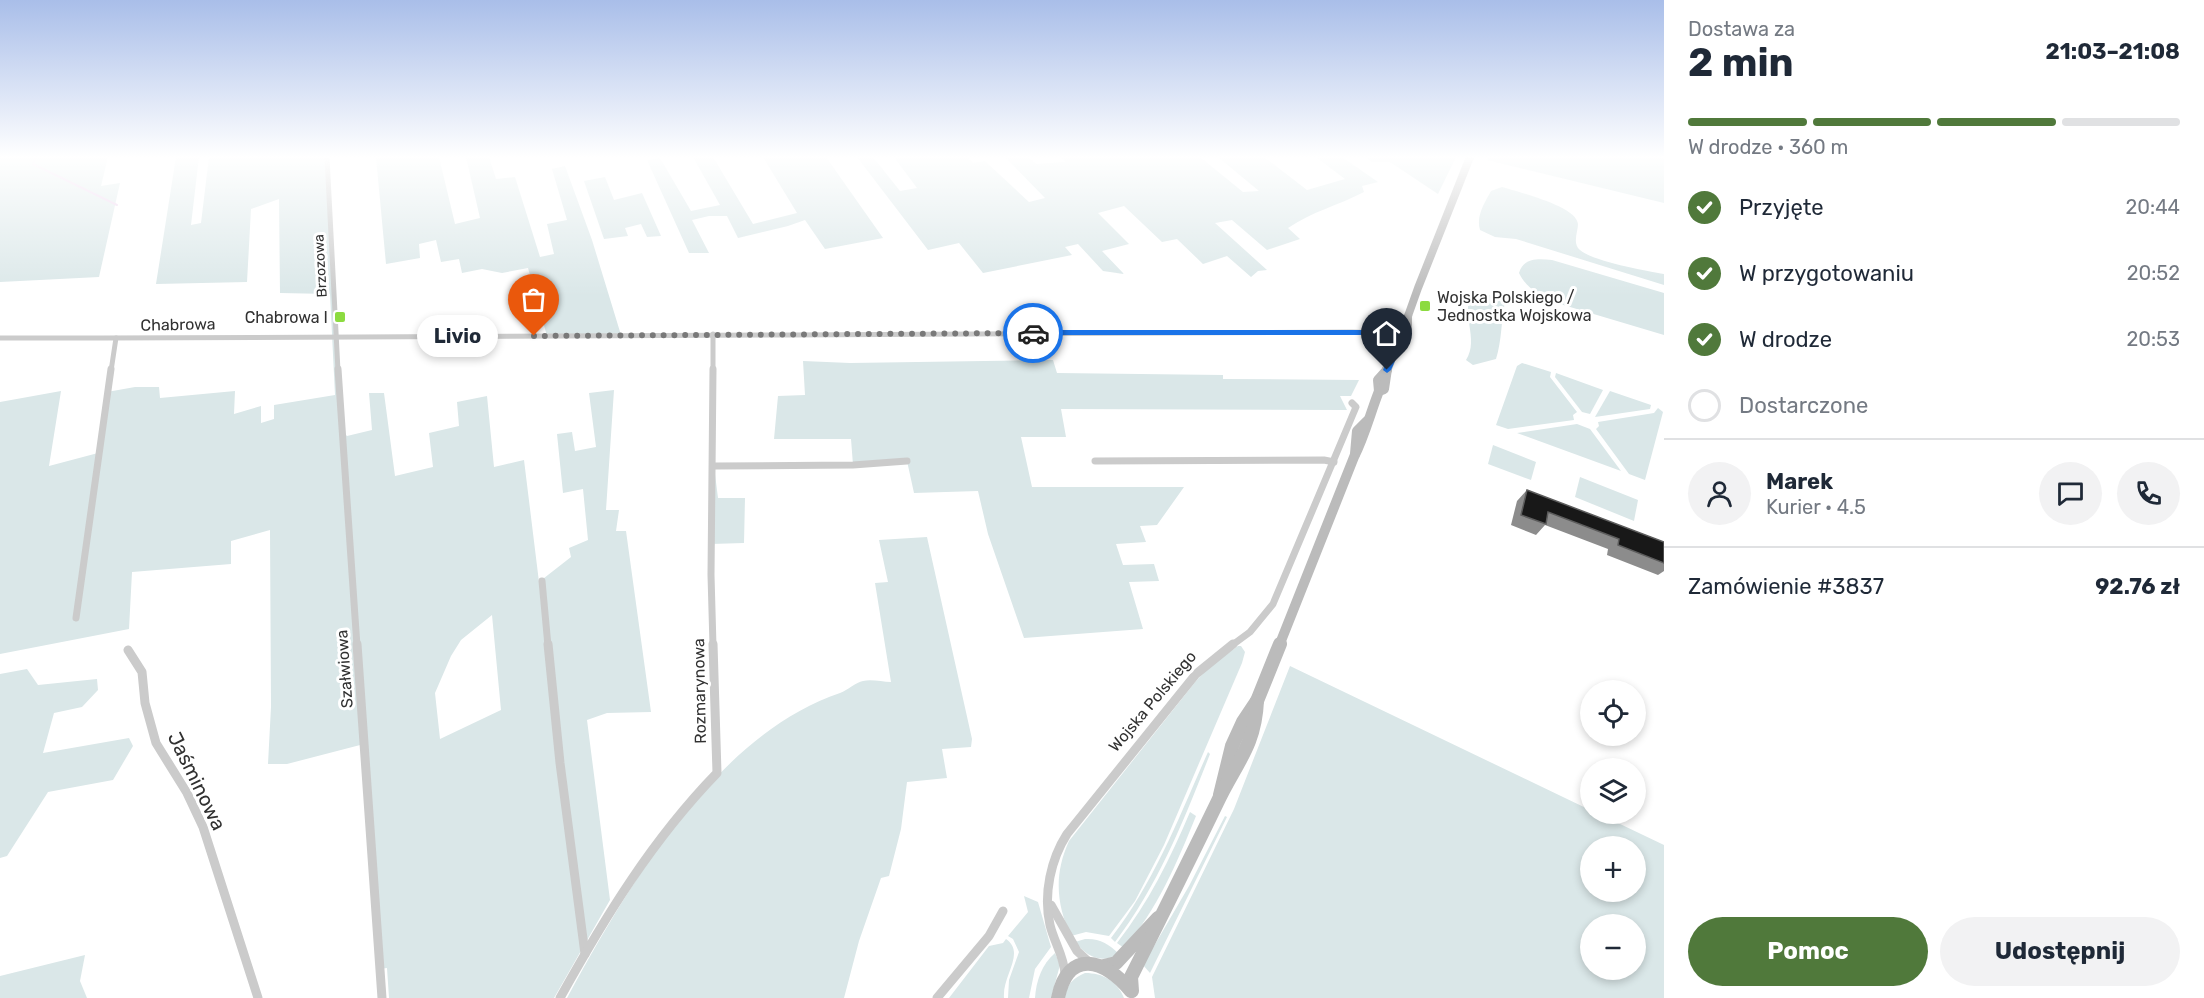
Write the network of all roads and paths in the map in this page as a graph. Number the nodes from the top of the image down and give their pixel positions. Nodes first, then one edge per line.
1 (329, 204) edge
2 (1452, 204) edge
3 (713, 334) junction
4 (0, 338) edge
5 (116, 338) junction
6 (336, 339) junction
7 (1399, 340) junction
8 (1352, 403) dead end
9 (907, 461) dead end
10 (1095, 461) dead end
11 (1334, 462) junction
12 (714, 466) junction
13 (542, 580) dead end
14 (76, 618) dead end
15 (129, 650) dead end
16 (1050, 903) junction
17 (1003, 911) dead end
18 (1161, 915) junction
19 (585, 954) junction
20 (1098, 965) junction
21 (1065, 977) junction
22 (1133, 995) edge
23 (258, 998) edge
24 (382, 998) edge
25 (560, 998) edge
26 (937, 998) edge
27 (1058, 998) edge

1 - 6 street, Brzozowa
2 - 7 main road
3 - 6 street, Chabrowa
3 - 7 street, Chabrowa
3 - 12 street, Rozmarynowa
4 - 5 street, Chabrowa
5 - 6 street, Chabrowa
5 - 14 street
6 - 24 street, Szałwiowa
7 - 18 main road
8 - 11 street, Wojska Polskiego
9 - 12 street
10 - 11 street
11 - 16 street, Wojska Polskiego
12 - 19 street, Rozmarynowa
13 - 19 street
15 - 23 street, Jaśminowa
16 - 20 street, Wojska Polskiego
16 - 21 street, Wojska Polskiego
17 - 26 street
18 - 20 main road
18 - 22 main road
19 - 25 street, Rozmarynowa
20 - 21 main road
20 - 22 main road
21 - 27 main road

